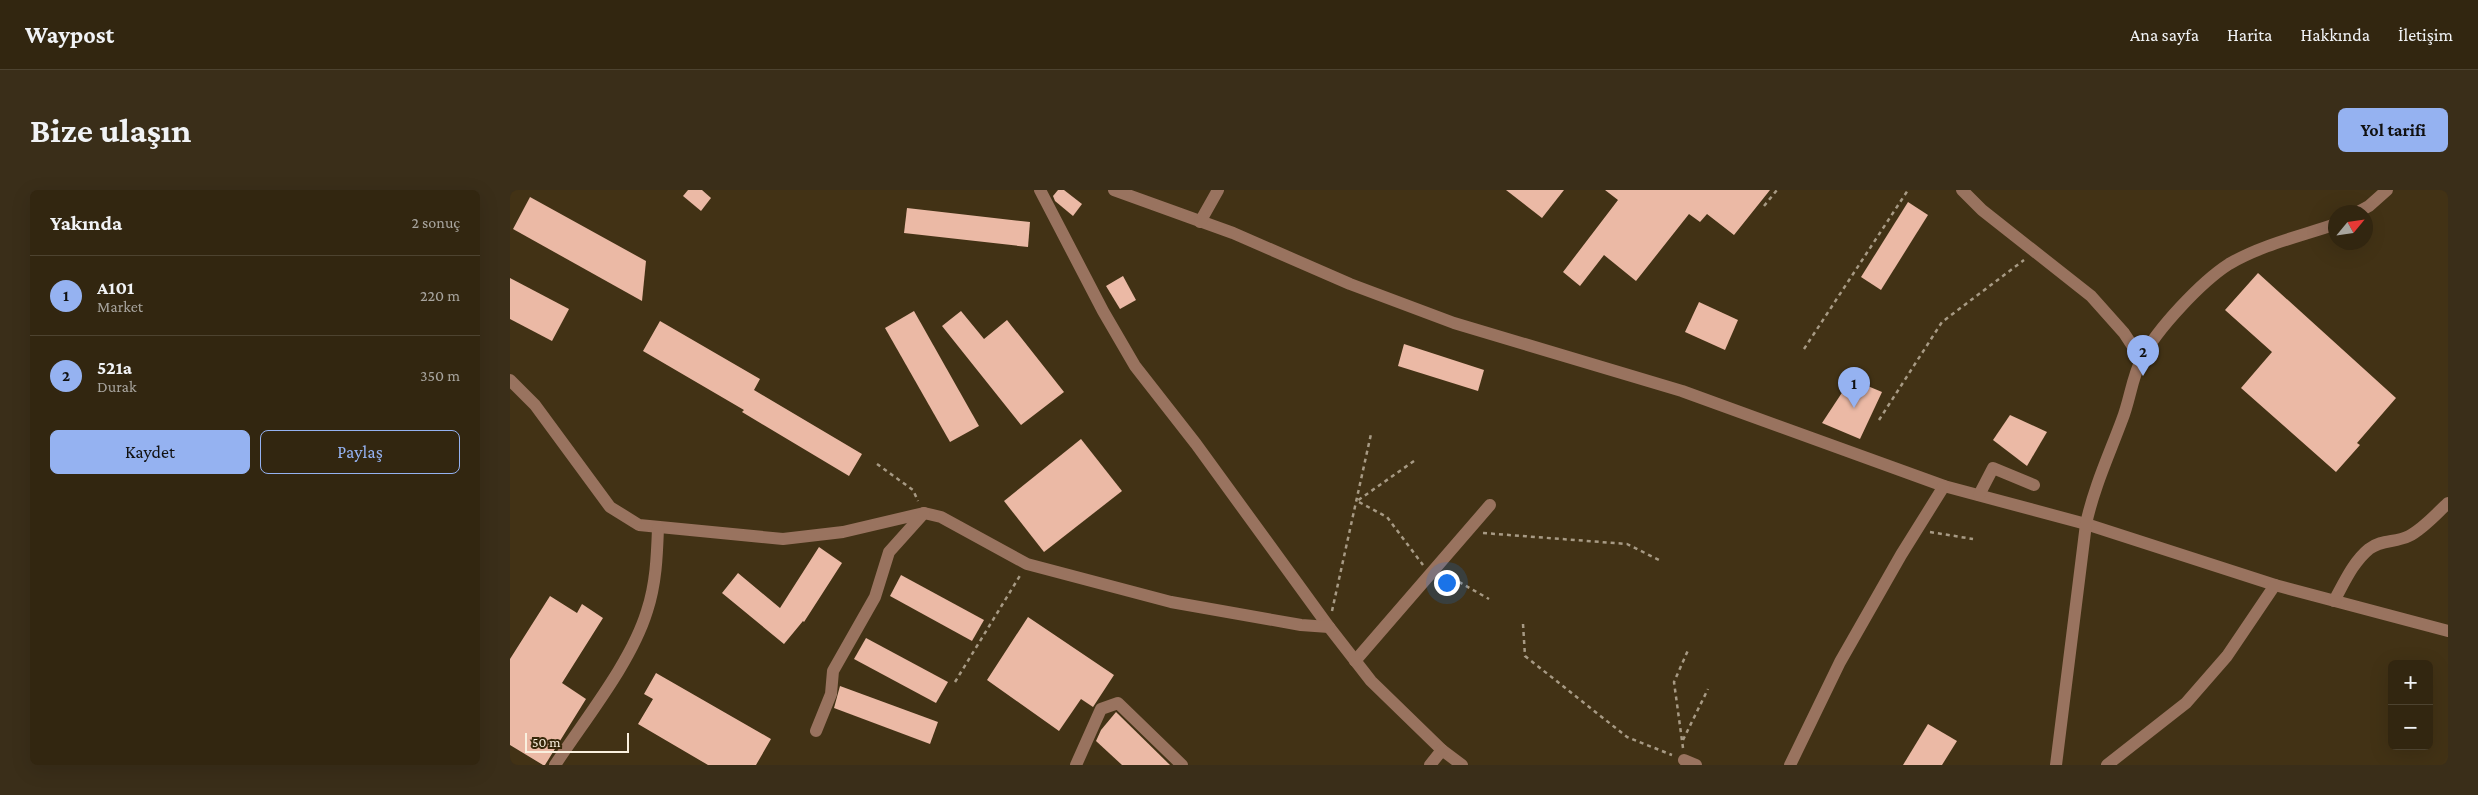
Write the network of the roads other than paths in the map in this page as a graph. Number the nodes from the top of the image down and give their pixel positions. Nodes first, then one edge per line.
1 (1040, 190) edge
2 (1114, 190) edge
3 (1218, 190) edge
4 (1962, 190) edge
5 (2387, 190) edge
6 (2370, 205) edge
7 (1200, 222) junction
8 (2328, 227) edge
9 (2142, 359) junction
10 (510, 380) edge
11 (2034, 485) dead end
12 (1944, 486) junction
13 (1979, 495) junction
14 (2448, 503) edge
15 (1490, 504) dead end
16 (924, 513) junction
17 (2086, 524) junction
18 (658, 528) junction
19 (2275, 585) junction
20 (2334, 601) junction
21 (1329, 627) junction
22 (2448, 631) edge
23 (1355, 661) junction
24 (816, 731) dead end
25 (1442, 750) junction
26 (555, 765) edge
27 (1076, 765) edge
28 (1182, 765) edge
29 (1430, 765) edge
30 (1462, 765) edge
31 (1790, 765) edge
32 (2056, 765) edge
33 (2106, 765) edge

1 - 21 street
2 - 7 street
3 - 7 street
4 - 9 street
5 - 6 street
7 - 12 street
8 - 9 street
9 - 17 street
10 - 18 street
11 - 13 street
12 - 13 street
12 - 31 street
13 - 17 street
14 - 20 street
15 - 23 street
16 - 18 street
16 - 21 street
16 - 24 street
17 - 19 street
17 - 32 street
18 - 26 street
19 - 20 street
19 - 33 street
20 - 22 street
21 - 23 street
23 - 25 street
25 - 29 street
25 - 30 street
27 - 28 street

